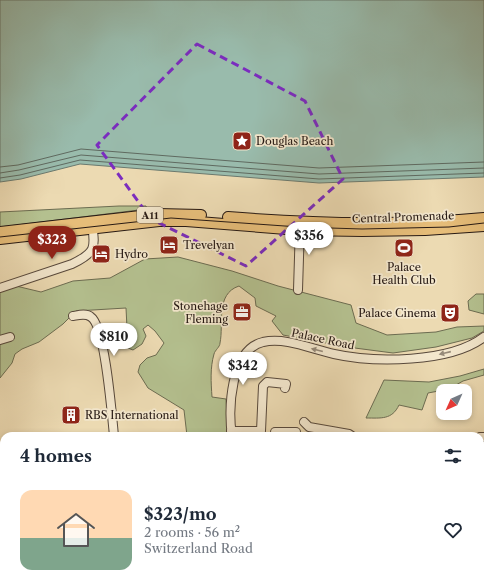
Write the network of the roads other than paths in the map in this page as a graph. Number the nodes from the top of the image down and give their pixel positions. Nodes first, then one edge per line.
1 (484, 218) edge
2 (93, 225) junction
3 (300, 226) junction
4 (484, 226) edge
5 (0, 232) edge
6 (0, 240) edge
7 (0, 288) edge
8 (298, 290) dead end
9 (73, 316) dead end
10 (10, 337) dead end
11 (483, 338) edge
12 (0, 340) edge
13 (285, 388) dead end
14 (304, 422) dead end
15 (261, 431) junction
16 (114, 432) edge
17 (232, 432) edge
18 (246, 432) edge
19 (265, 432) edge
20 (338, 432) edge

1 - 3 main road, Central Promenade / A11
2 - 3 main road, A11
2 - 5 main road, A11
2 - 6 main road, A11
2 - 7 street
3 - 4 main road, Central Promenade / A11
3 - 8 street
9 - 16 street
10 - 12 street
11 -> 17 street, Palace Road
13 - 15 street
14 - 20 street
15 - 18 street
15 - 19 street

